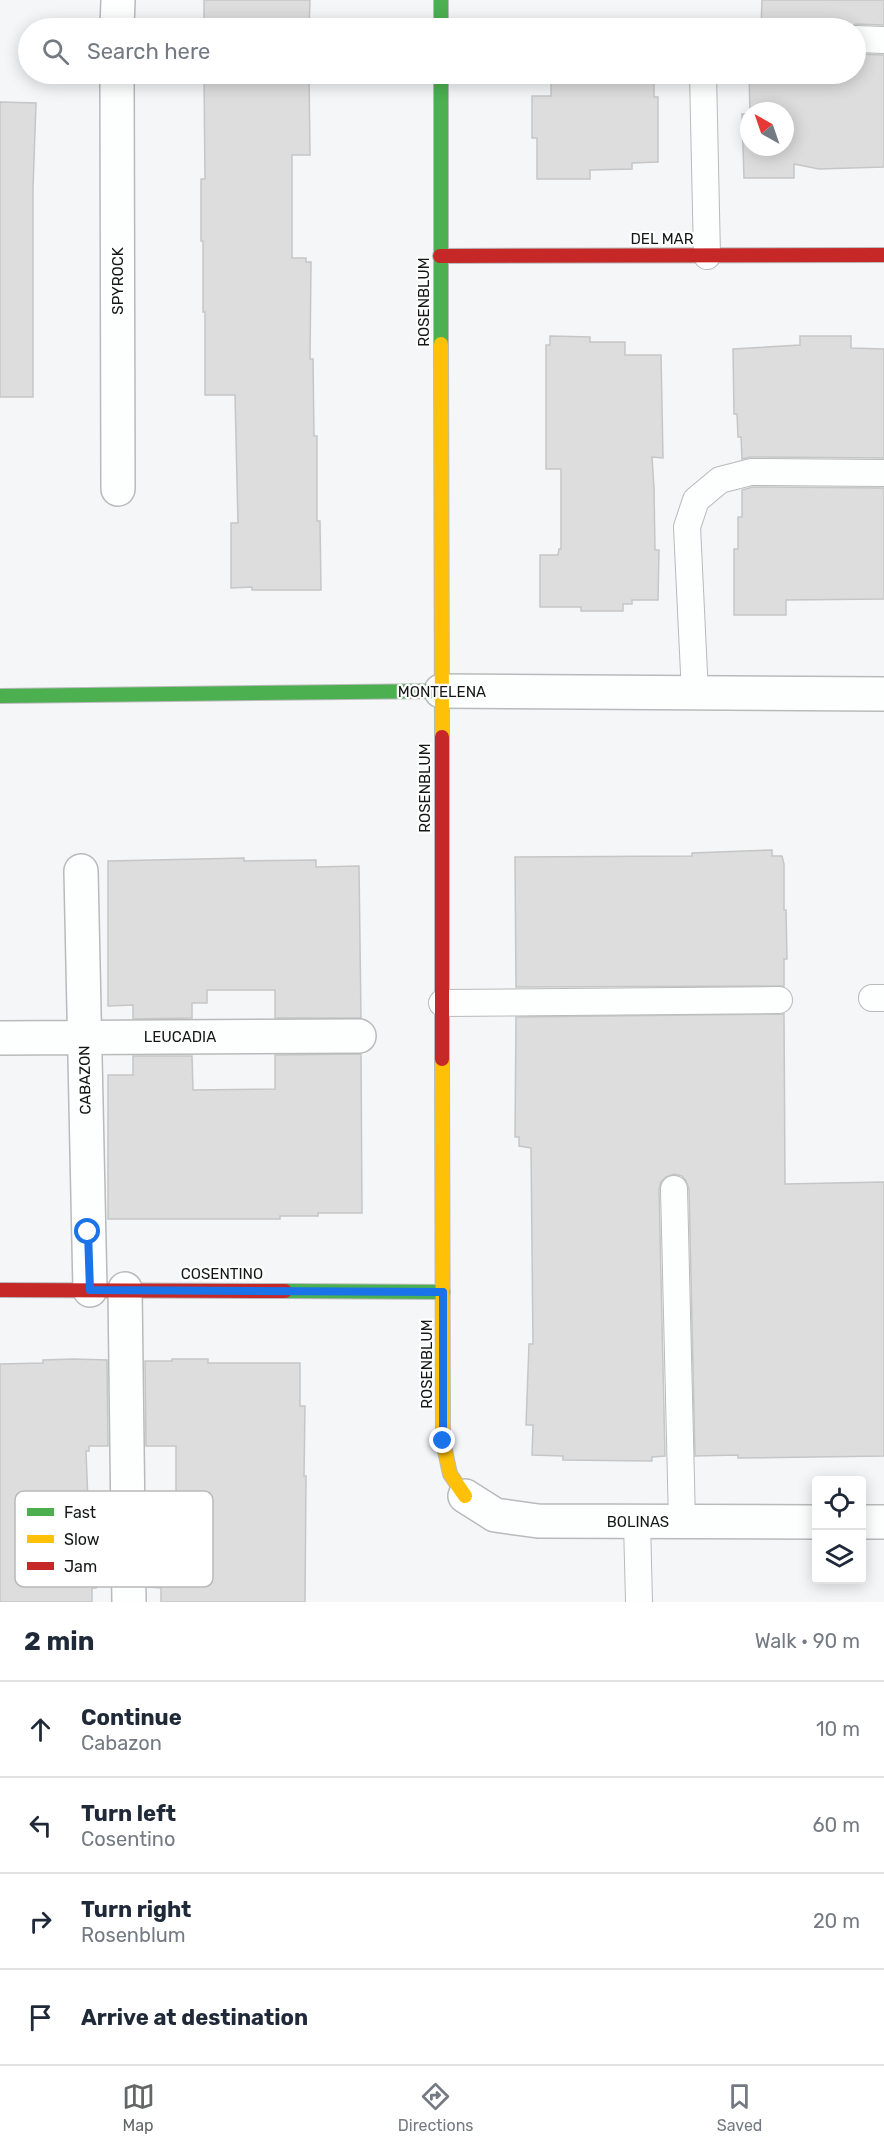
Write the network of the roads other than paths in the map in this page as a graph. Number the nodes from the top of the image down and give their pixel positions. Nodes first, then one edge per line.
1 (118, 0) edge
2 (441, 0) edge
3 (117, 18) edge
4 (441, 18) edge
5 (866, 39) edge
6 (884, 40) edge
7 (117, 84) edge
8 (441, 84) edge
9 (703, 84) edge
10 (707, 255) junction
11 (884, 255) edge
12 (440, 256) junction
13 (884, 473) edge
14 (118, 489) dead end
15 (441, 691) junction
16 (695, 694) junction
17 (884, 694) edge
18 (0, 696) edge
19 (81, 871) dead end
20 (779, 1000) dead end
21 (442, 1003) junction
22 (359, 1036) dead end
23 (0, 1038) edge
24 (84, 1038) junction
25 (674, 1189) dead end
26 (125, 1289) junction
27 (0, 1290) edge
28 (90, 1290) junction
29 (443, 1292) junction
30 (128, 1491) edge
31 (465, 1496) joint
32 (638, 1522) junction
33 (682, 1522) junction
34 (812, 1522) edge
35 (866, 1522) edge
36 (884, 1522) edge
37 (129, 1587) edge
38 (129, 1602) edge
39 (639, 1602) edge

1 - 3 street
2 - 4 street
5 - 6 lane
7 - 14 street, SPYROCK
8 - 12 street, ROSENBLUM
9 - 10 lane
10 - 11 street, DEL MAR
10 - 12 street, DEL MAR
12 - 15 street, ROSENBLUM
13 - 16 lane
15 - 16 street, MONTELENA
15 - 18 street, MONTELENA
15 - 21 street, ROSENBLUM
16 - 17 street, MONTELENA
19 - 24 street, CABAZON
20 - 21 lane
21 - 29 street, ROSENBLUM
22 - 24 street, LEUCADIA
23 - 24 street, LEUCADIA
24 - 28 street, CABAZON
25 - 33 lane
26 - 28 street, COSENTINO
26 - 29 street, COSENTINO
26 - 30 street
27 - 28 street, COSENTINO
29 - 31 street, ROSENBLUM
31 - 32 street, BOLINAS
32 - 33 street, BOLINAS
32 - 39 lane
33 - 34 street, BOLINAS
35 - 36 street
37 - 38 street

